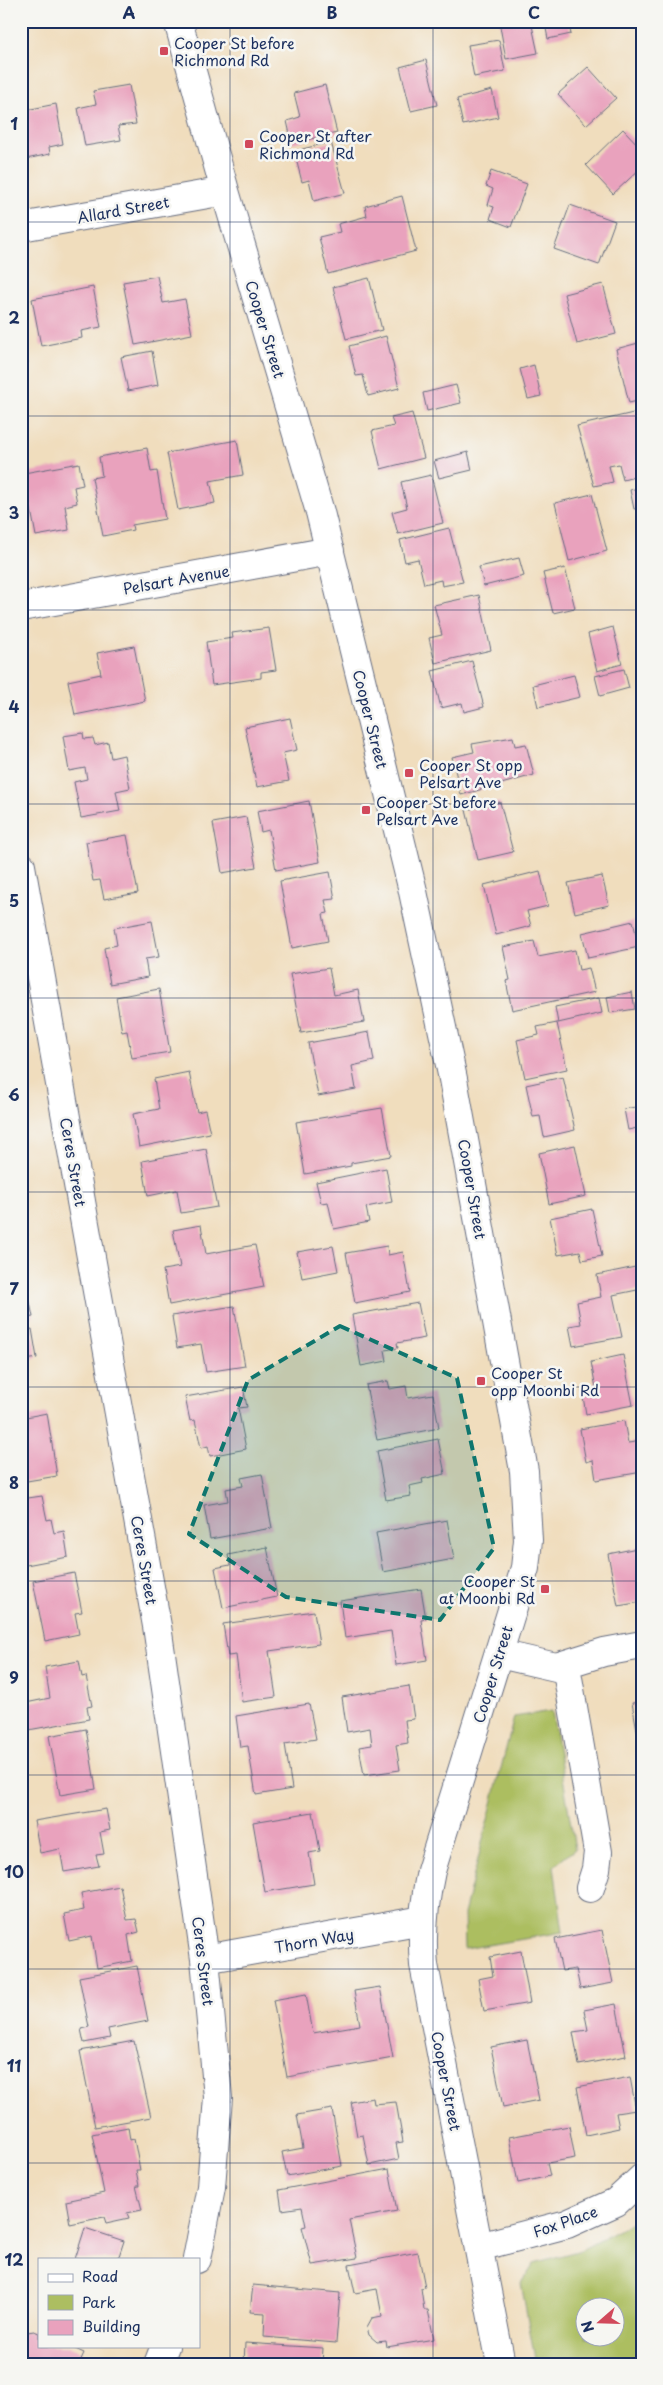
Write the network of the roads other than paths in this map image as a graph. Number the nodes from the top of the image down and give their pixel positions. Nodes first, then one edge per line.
1 (178, 22) edge
2 (224, 191) junction
3 (21, 227) edge
4 (330, 551) junction
5 (21, 607) edge
6 (21, 866) edge
7 (642, 1645) edge
8 (499, 1654) junction
9 (566, 1666) junction
10 (590, 1888) dead end
11 (422, 1920) junction
12 (205, 1959) junction
13 (642, 2178) edge
14 (479, 2247) junction
15 (197, 2258) edge
16 (164, 2348) edge
17 (158, 2364) edge
18 (501, 2364) edge

1 - 2 street, Cooper Street
2 - 3 street, Allard Street
2 - 4 street, Cooper Street
4 - 5 street, Pelsart Avenue
4 - 8 street, Cooper Street
6 - 12 street, Ceres Street
7 - 9 street
8 - 9 street
8 - 11 street, Cooper Street
9 - 10 street
11 - 12 street, Thorn Way
11 - 14 street, Cooper Street
12 - 15 street, Ceres Street
13 - 14 street, Fox Place
14 - 18 street, Cooper Street
16 - 17 street

